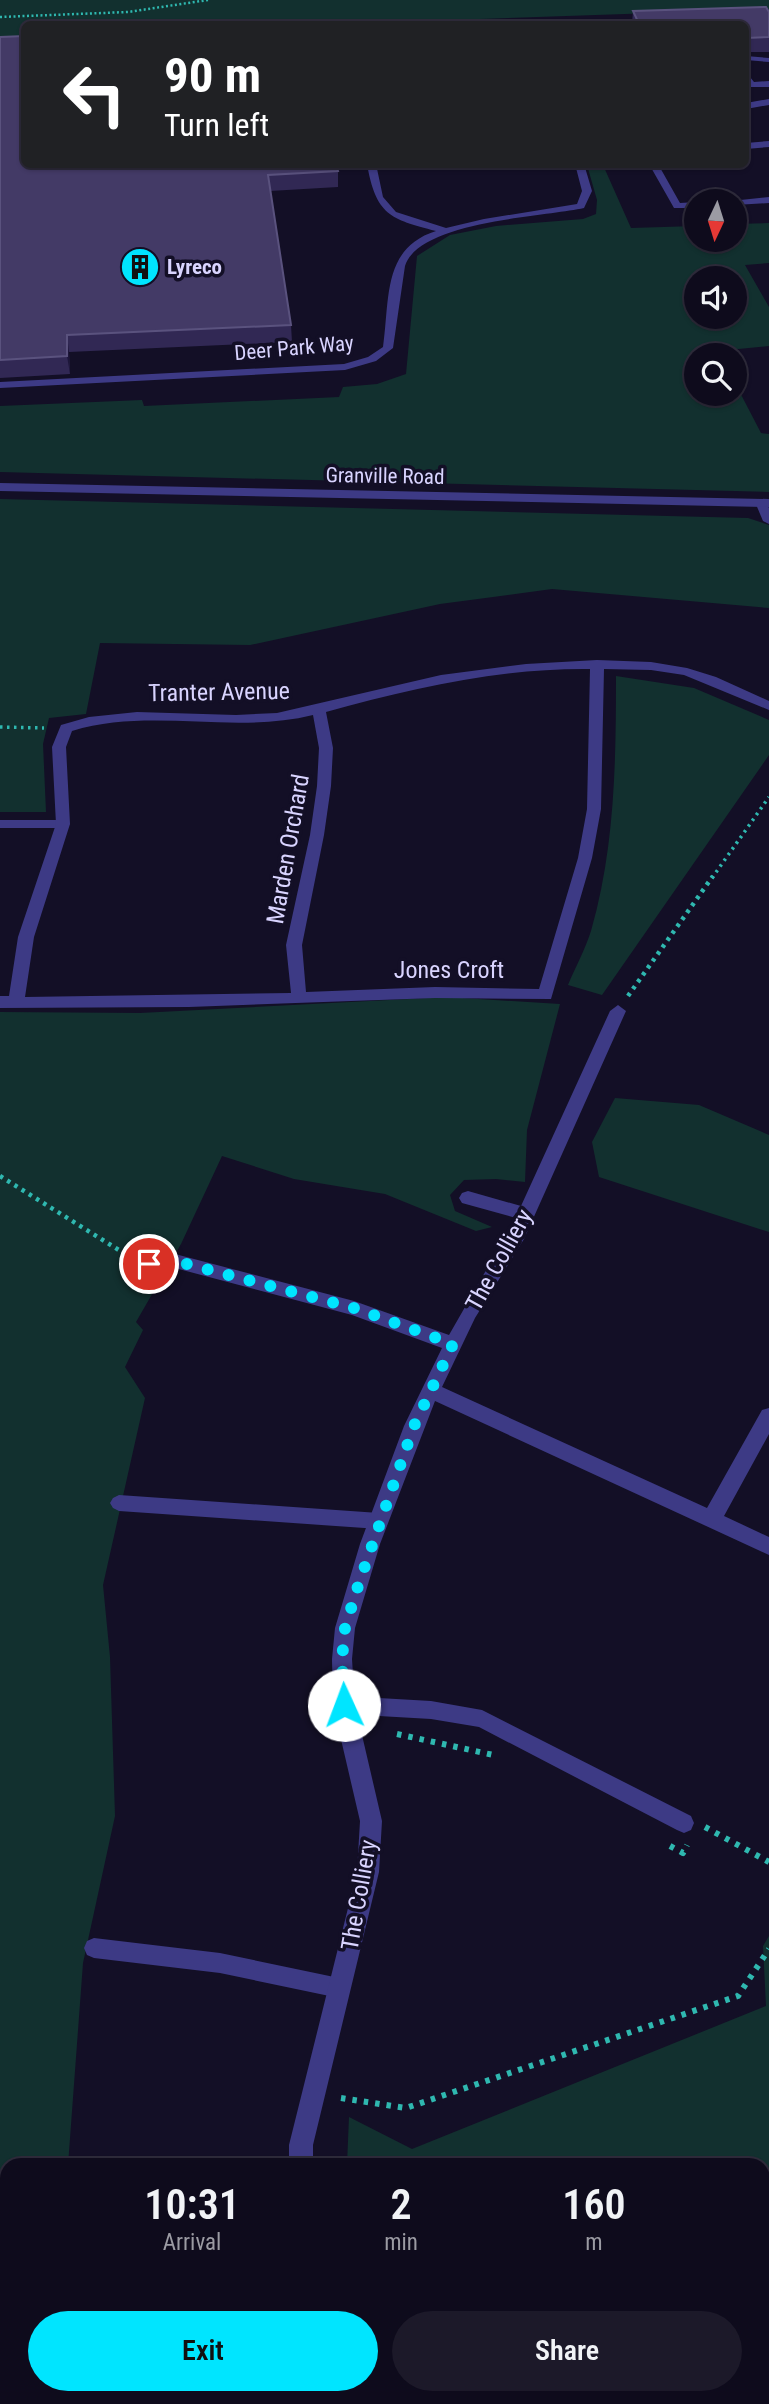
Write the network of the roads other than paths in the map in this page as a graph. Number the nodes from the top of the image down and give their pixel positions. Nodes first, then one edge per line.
1 (749, 58) edge
2 (769, 60) edge
3 (749, 81) edge
4 (769, 84) edge
5 (769, 102) edge
6 (749, 105) edge
7 (769, 145) edge
8 (749, 146) edge
9 (372, 168) edge
10 (580, 168) edge
11 (655, 168) edge
12 (769, 200) edge
13 (747, 201) edge
14 (684, 206) edge
15 (448, 230) junction
16 (0, 385) edge
17 (0, 487) edge
18 (765, 503) edge
19 (769, 521) edge
20 (597, 664) junction
21 (769, 706) edge
22 (319, 710) junction
23 (0, 824) edge
24 (63, 824) junction
25 (299, 997) junction
26 (8, 1002) edge
27 (618, 1011) road end
28 (468, 1198) dead end
29 (526, 1214) junction
30 (175, 1261) road end
31 (453, 1344) junction
32 (432, 1391) junction
33 (769, 1416) edge
34 (119, 1503) dead end
35 (712, 1518) junction
36 (379, 1521) junction
37 (769, 1546) edge
38 (344, 1705) junction
39 (684, 1823) dead end
40 (94, 1948) dead end
41 (339, 1988) junction
42 (301, 2158) edge

1 - 2 lane
3 - 4 lane
5 - 6 street
7 - 8 lane
9 - 15 lane
10 - 15 lane, Deer Park Way
11 - 14 lane
12 - 13 lane
15 - 16 lane, Deer Park Way
17 - 18 street, Granville Road
18 - 19 lane
20 - 21 street, Tranter Avenue
20 - 22 street, Tranter Avenue
20 - 25 street, Jones Croft
22 - 24 street, Tranter Avenue
22 - 25 street, Marden Orchard
23 - 24 lane
24 - 26 street
25 - 26 street, Jones Croft
27 - 29 street, The Colliery
28 - 29 street
29 - 31 street, The Colliery
30 - 31 street
31 - 32 street, The Colliery
32 - 35 street
32 - 36 street, The Colliery
33 - 35 street
34 - 36 lane
35 - 37 street
36 - 38 street, The Colliery
38 - 39 lane
38 - 41 street, The Colliery
40 - 41 lane
41 - 42 street, The Colliery

